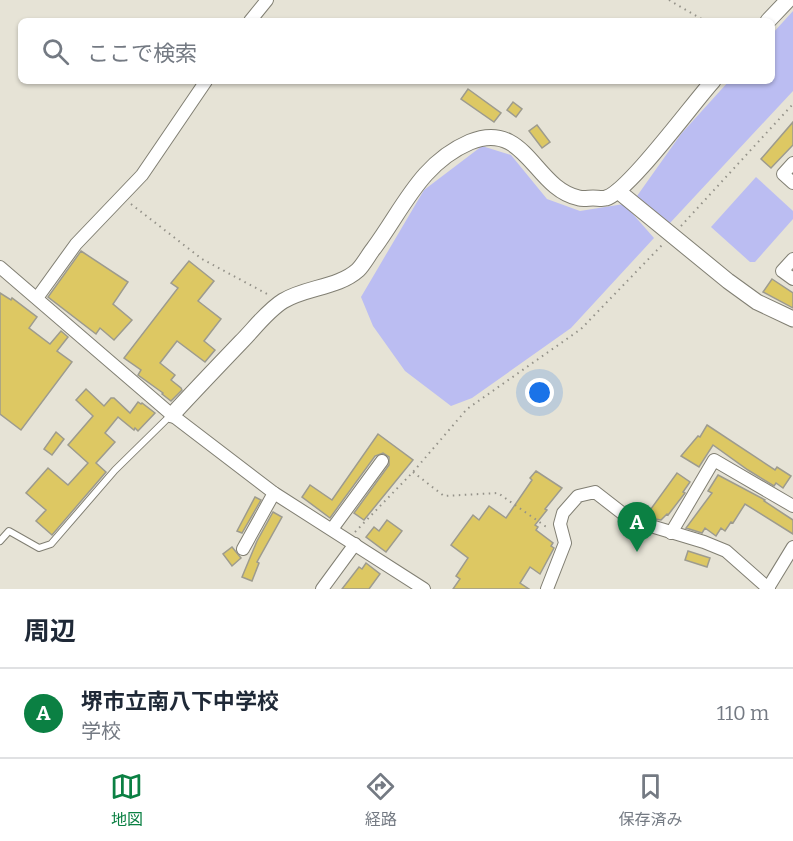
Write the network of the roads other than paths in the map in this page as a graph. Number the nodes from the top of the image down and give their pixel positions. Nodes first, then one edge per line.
1 (267, 0) edge
2 (788, 0) edge
3 (252, 18) edge
4 (771, 18) edge
5 (204, 84) edge
6 (711, 84) edge
7 (793, 164) edge
8 (793, 183) edge
9 (618, 191) junction
10 (793, 258) edge
11 (0, 267) edge
12 (793, 279) edge
13 (37, 298) junction
14 (793, 320) edge
15 (172, 414) junction
16 (382, 461) dead end
17 (274, 493) junction
18 (793, 506) edge
19 (332, 529) junction
20 (671, 533) junction
21 (0, 541) edge
22 (352, 542) junction
23 (793, 547) edge
24 (243, 549) dead end
25 (322, 589) edge
26 (424, 589) edge
27 (547, 589) edge
28 (768, 589) edge

1 - 3 street
2 - 4 street
5 - 13 street
6 - 9 street
7 - 8 street
9 - 14 street
9 - 15 street
10 - 12 street
11 - 13 street
13 - 15 street
15 - 17 street
15 - 21 lane
16 - 19 street
17 - 19 street
17 - 24 street
18 - 20 street
19 - 22 street
20 - 27 street
20 - 28 street
22 - 25 street
22 - 26 street
23 - 28 street

